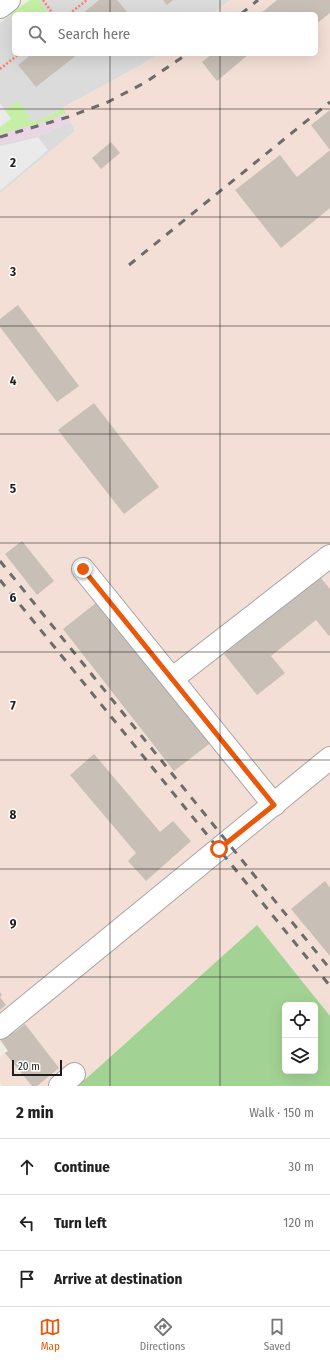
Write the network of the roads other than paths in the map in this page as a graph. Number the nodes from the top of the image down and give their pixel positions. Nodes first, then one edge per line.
1 (330, 556) edge
2 (83, 569) dead end
3 (172, 679) junction
4 (330, 758) edge
5 (274, 805) junction
6 (0, 1028) edge

1 - 3 lane
2 - 3 lane
3 - 5 lane
4 - 5 lane
5 - 6 lane

